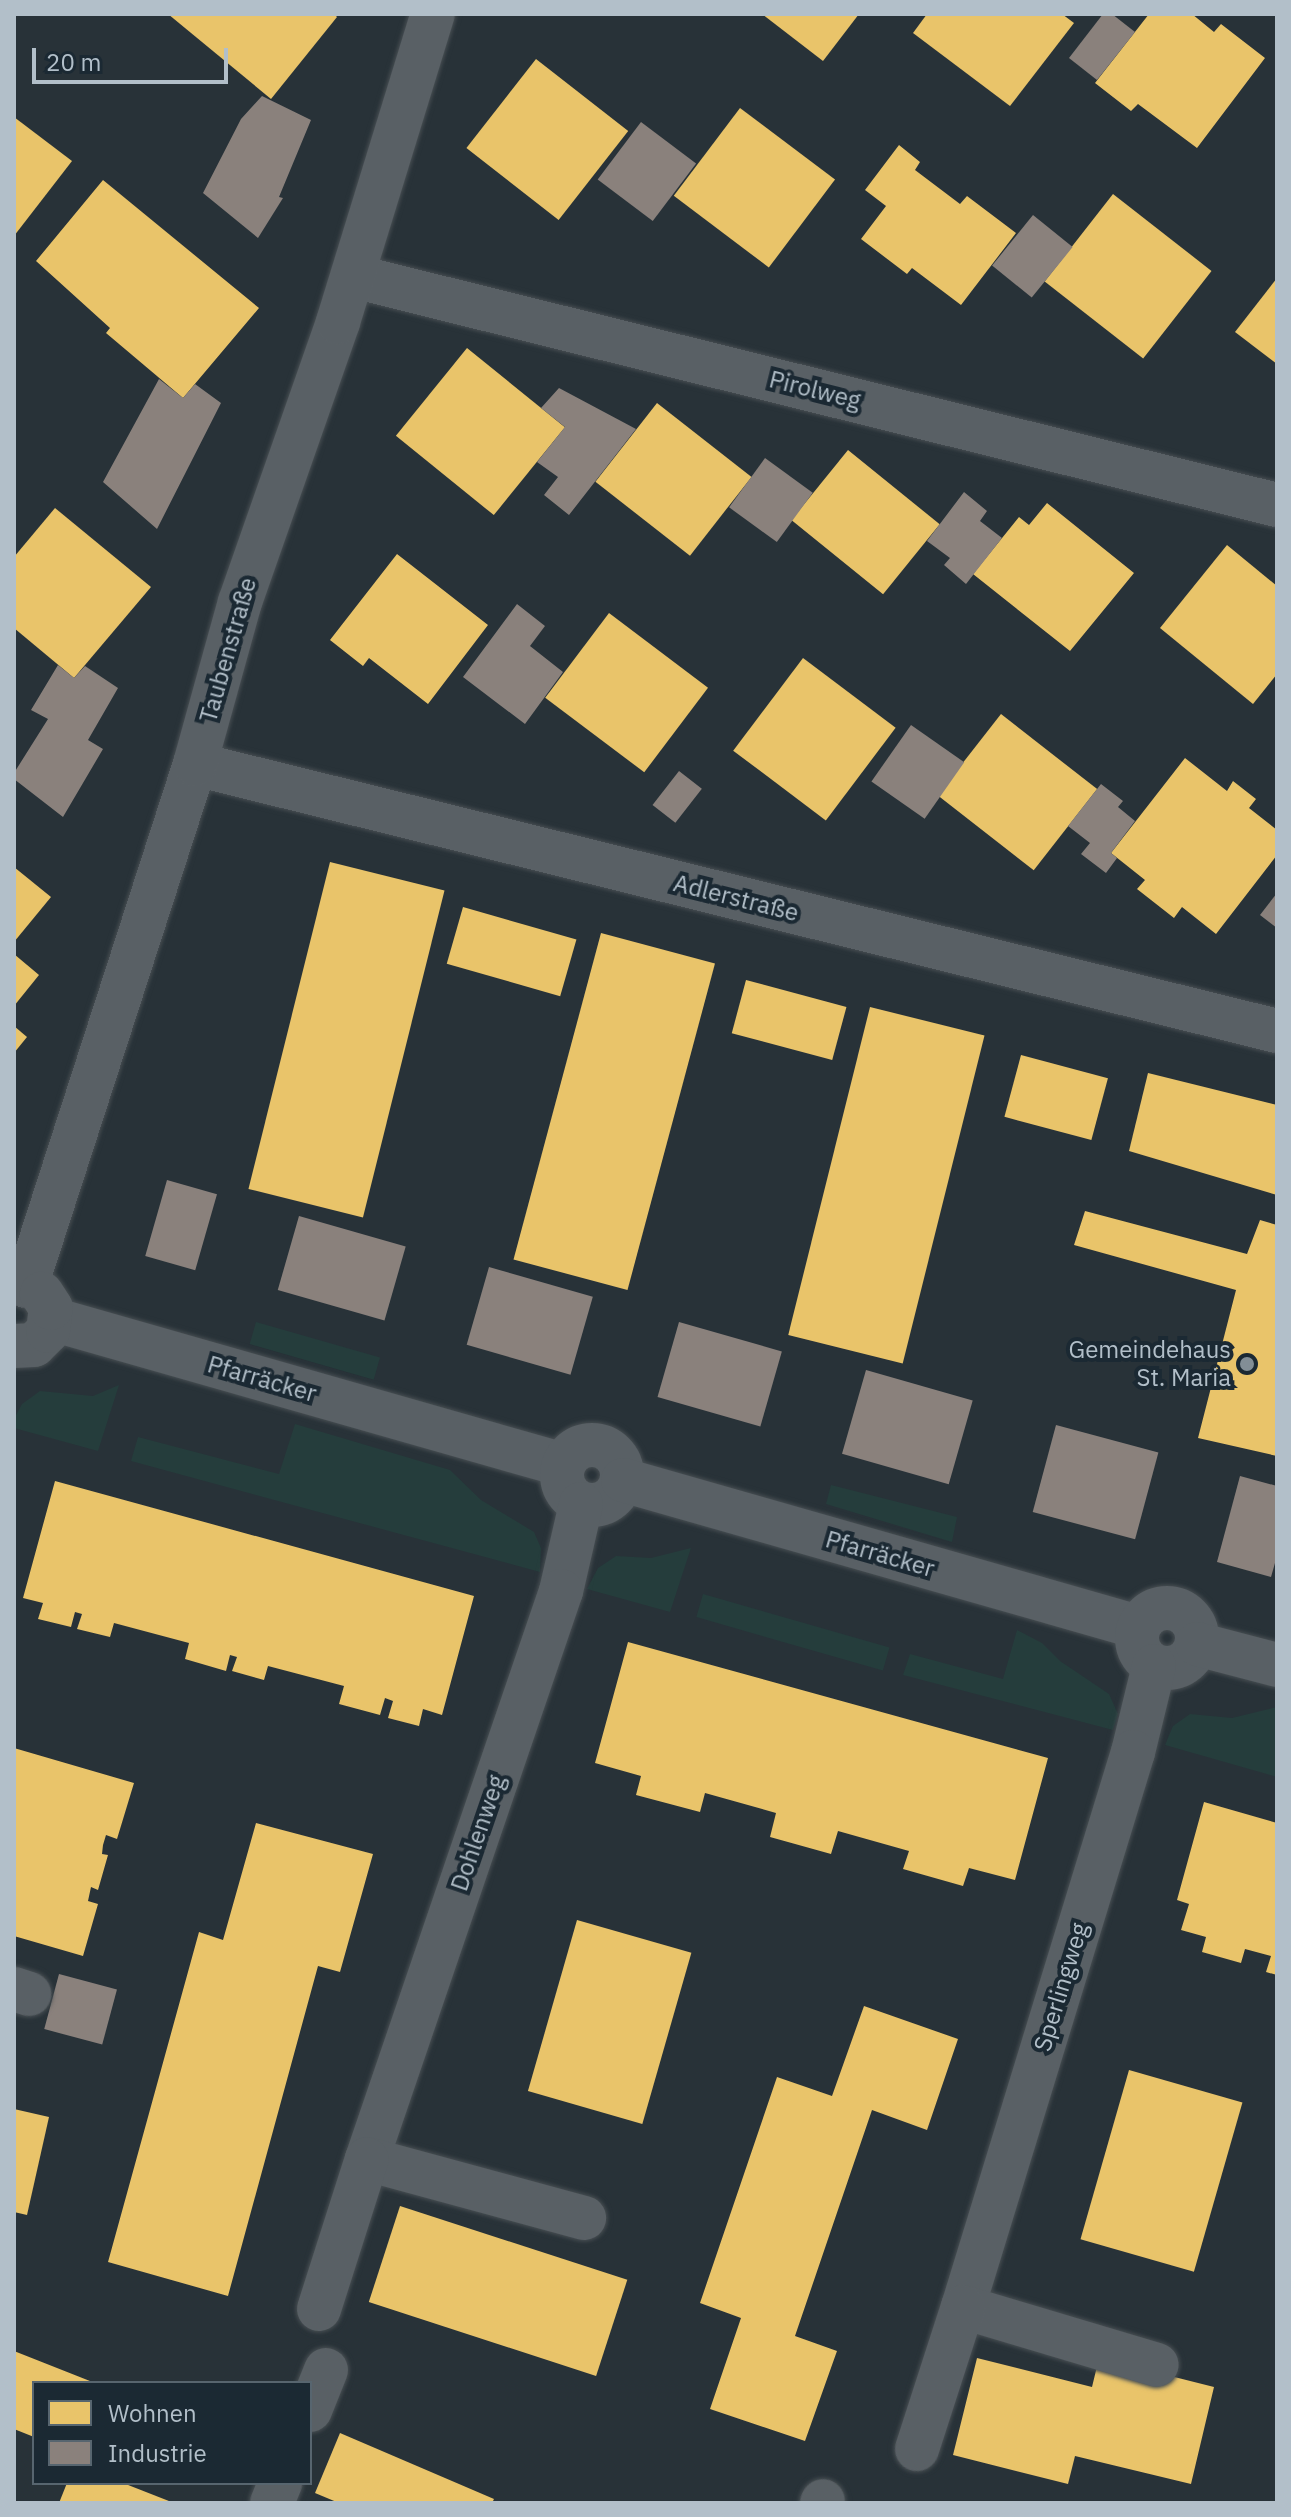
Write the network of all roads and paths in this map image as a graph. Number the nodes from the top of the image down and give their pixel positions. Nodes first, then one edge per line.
1 (433, 14) edge
2 (353, 276) junction
3 (1277, 505) edge
4 (195, 764) junction
5 (1277, 1031) edge
6 (31, 1298) edge
7 (14, 1346) edge
8 (564, 1465) junction
9 (623, 1480) junction
10 (581, 1504) junction
11 (1146, 1647) junction
12 (1277, 1665) edge
13 (367, 2159) junction
14 (584, 2218) dead end
15 (963, 2307) junction
16 (319, 2309) dead end
17 (1157, 2365) dead end
18 (326, 2370) dead end
19 (312, 2405) edge
20 (917, 2449) dead end

1 - 2 street, Taubenstraße
2 - 3 street, Pirolweg
2 - 4 street, Taubenstraße
4 - 5 street, Adlerstraße
4 - 6 street, Taubenstraße
6 - 7 street
6 - 8 street, Pfarräcker
8 - 9 street
8 - 10 street
9 - 10 street
9 - 11 street, Pfarräcker
10 - 13 street, Dohlenweg
11 - 12 street
11 - 15 street, Sperlingweg
13 - 14 street
13 - 16 street, Dohlenweg
15 - 17 street
15 - 20 street, Sperlingweg
18 - 19 street

